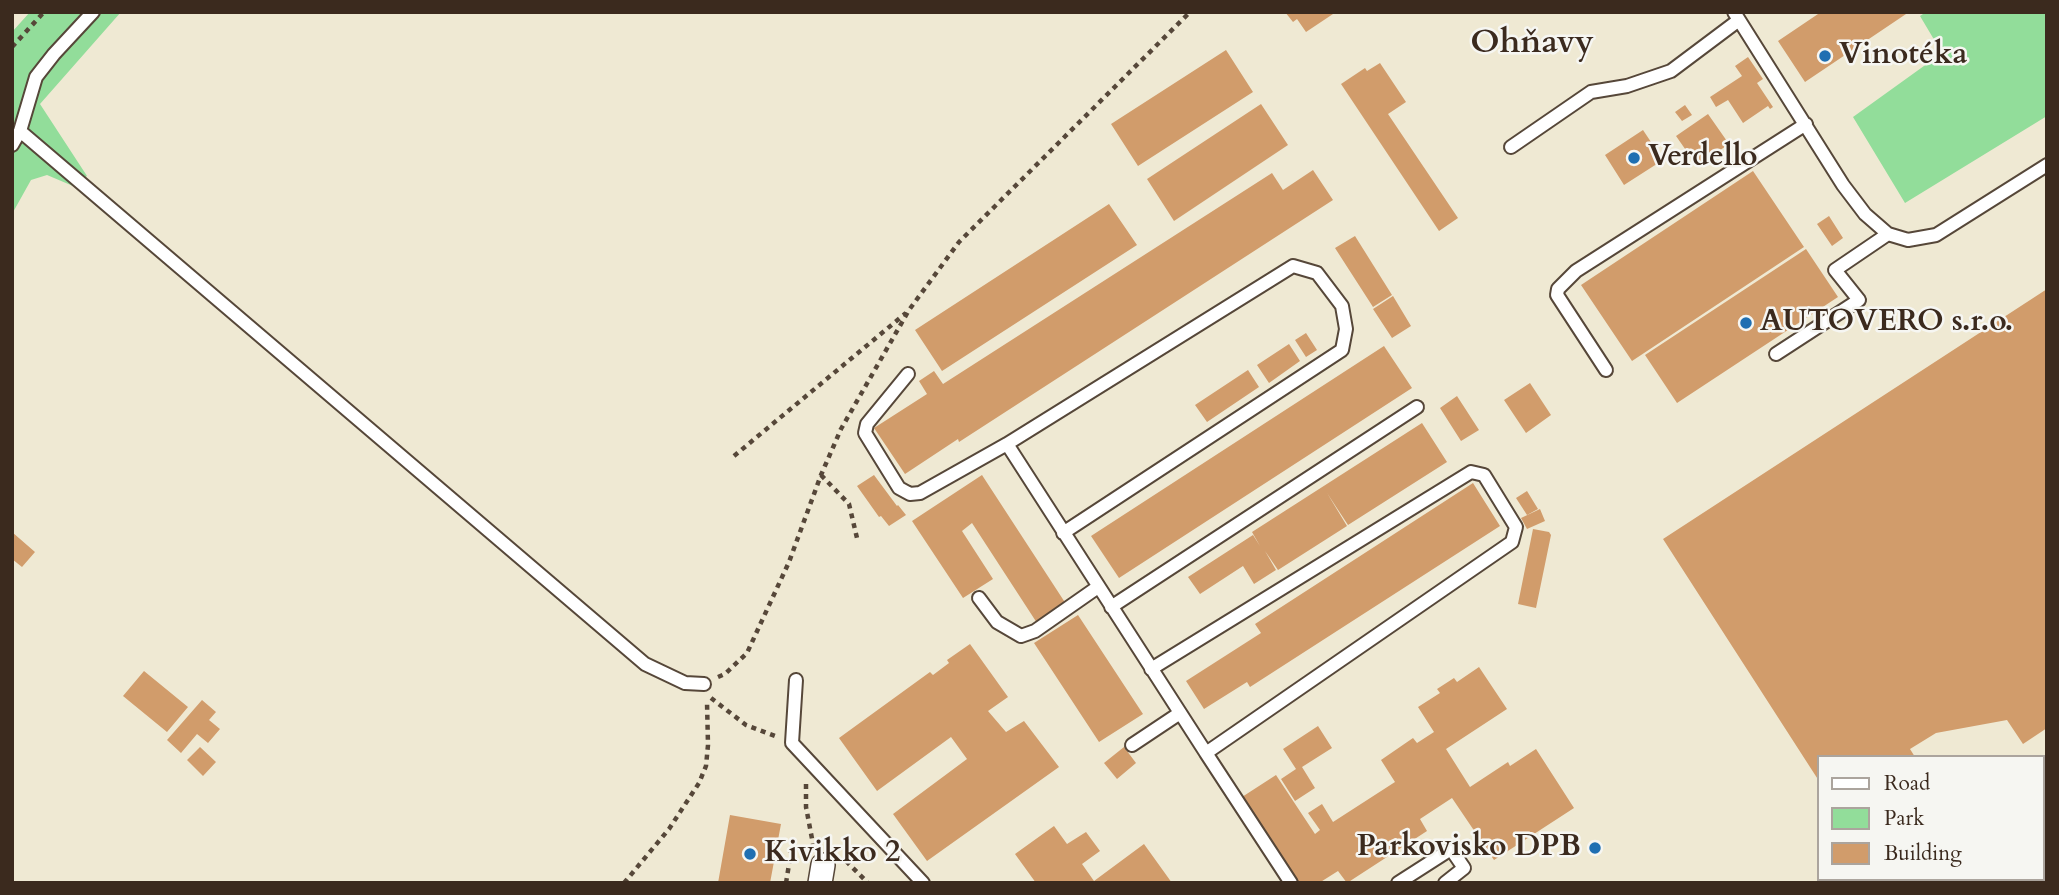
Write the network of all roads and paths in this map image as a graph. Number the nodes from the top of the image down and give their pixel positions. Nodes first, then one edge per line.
1 (44, 12) edge
2 (93, 12) edge
3 (1190, 12) edge
4 (1737, 16) edge
5 (12, 47) edge
6 (1806, 124) junction
7 (20, 131) junction
8 (12, 145) edge
9 (1511, 147) dead end
10 (2047, 165) edge
11 (1888, 234) junction
12 (909, 310) junction
13 (1776, 354) dead end
14 (1606, 370) dead end
15 (908, 374) dead end
16 (1417, 407) dead end
17 (1007, 444) junction
18 (734, 456) dead end
19 (821, 475) junction
20 (1063, 533) junction
21 (857, 538) dead end
22 (1098, 587) junction
23 (979, 598) dead end
24 (1111, 607) junction
25 (1151, 669) junction
26 (796, 680) dead end
27 (705, 689) junction
28 (1180, 713) junction
29 (792, 743) junction
30 (1132, 745) dead end
31 (1206, 753) junction
32 (806, 758) junction
33 (792, 852) dead end
34 (821, 874) edge
35 (624, 883) edge
36 (786, 883) edge
37 (923, 883) edge
38 (1291, 883) edge
39 (1398, 883) edge
40 (1445, 883) edge

1 - 5 path
2 - 7 lane
3 - 12 path
4 - 6 lane
4 - 9 lane
6 - 11 lane
6 - 14 lane
7 - 8 lane
7 - 27 lane
10 - 11 lane
11 - 13 lane
12 - 18 path
12 - 19 path
15 - 17 lane
16 - 24 lane
17 - 20 lane
17 - 20 lane
19 - 21 path
19 - 27 path
20 - 22 lane
22 - 23 lane
22 - 24 lane
24 - 25 lane
25 - 28 lane
25 - 31 lane
26 - 29 lane
27 - 29 path
27 - 35 path
28 - 30 lane
28 - 31 lane
29 - 32 lane
31 - 38 lane
32 - 34 path
32 - 37 lane
33 - 36 path
39 - 40 lane

